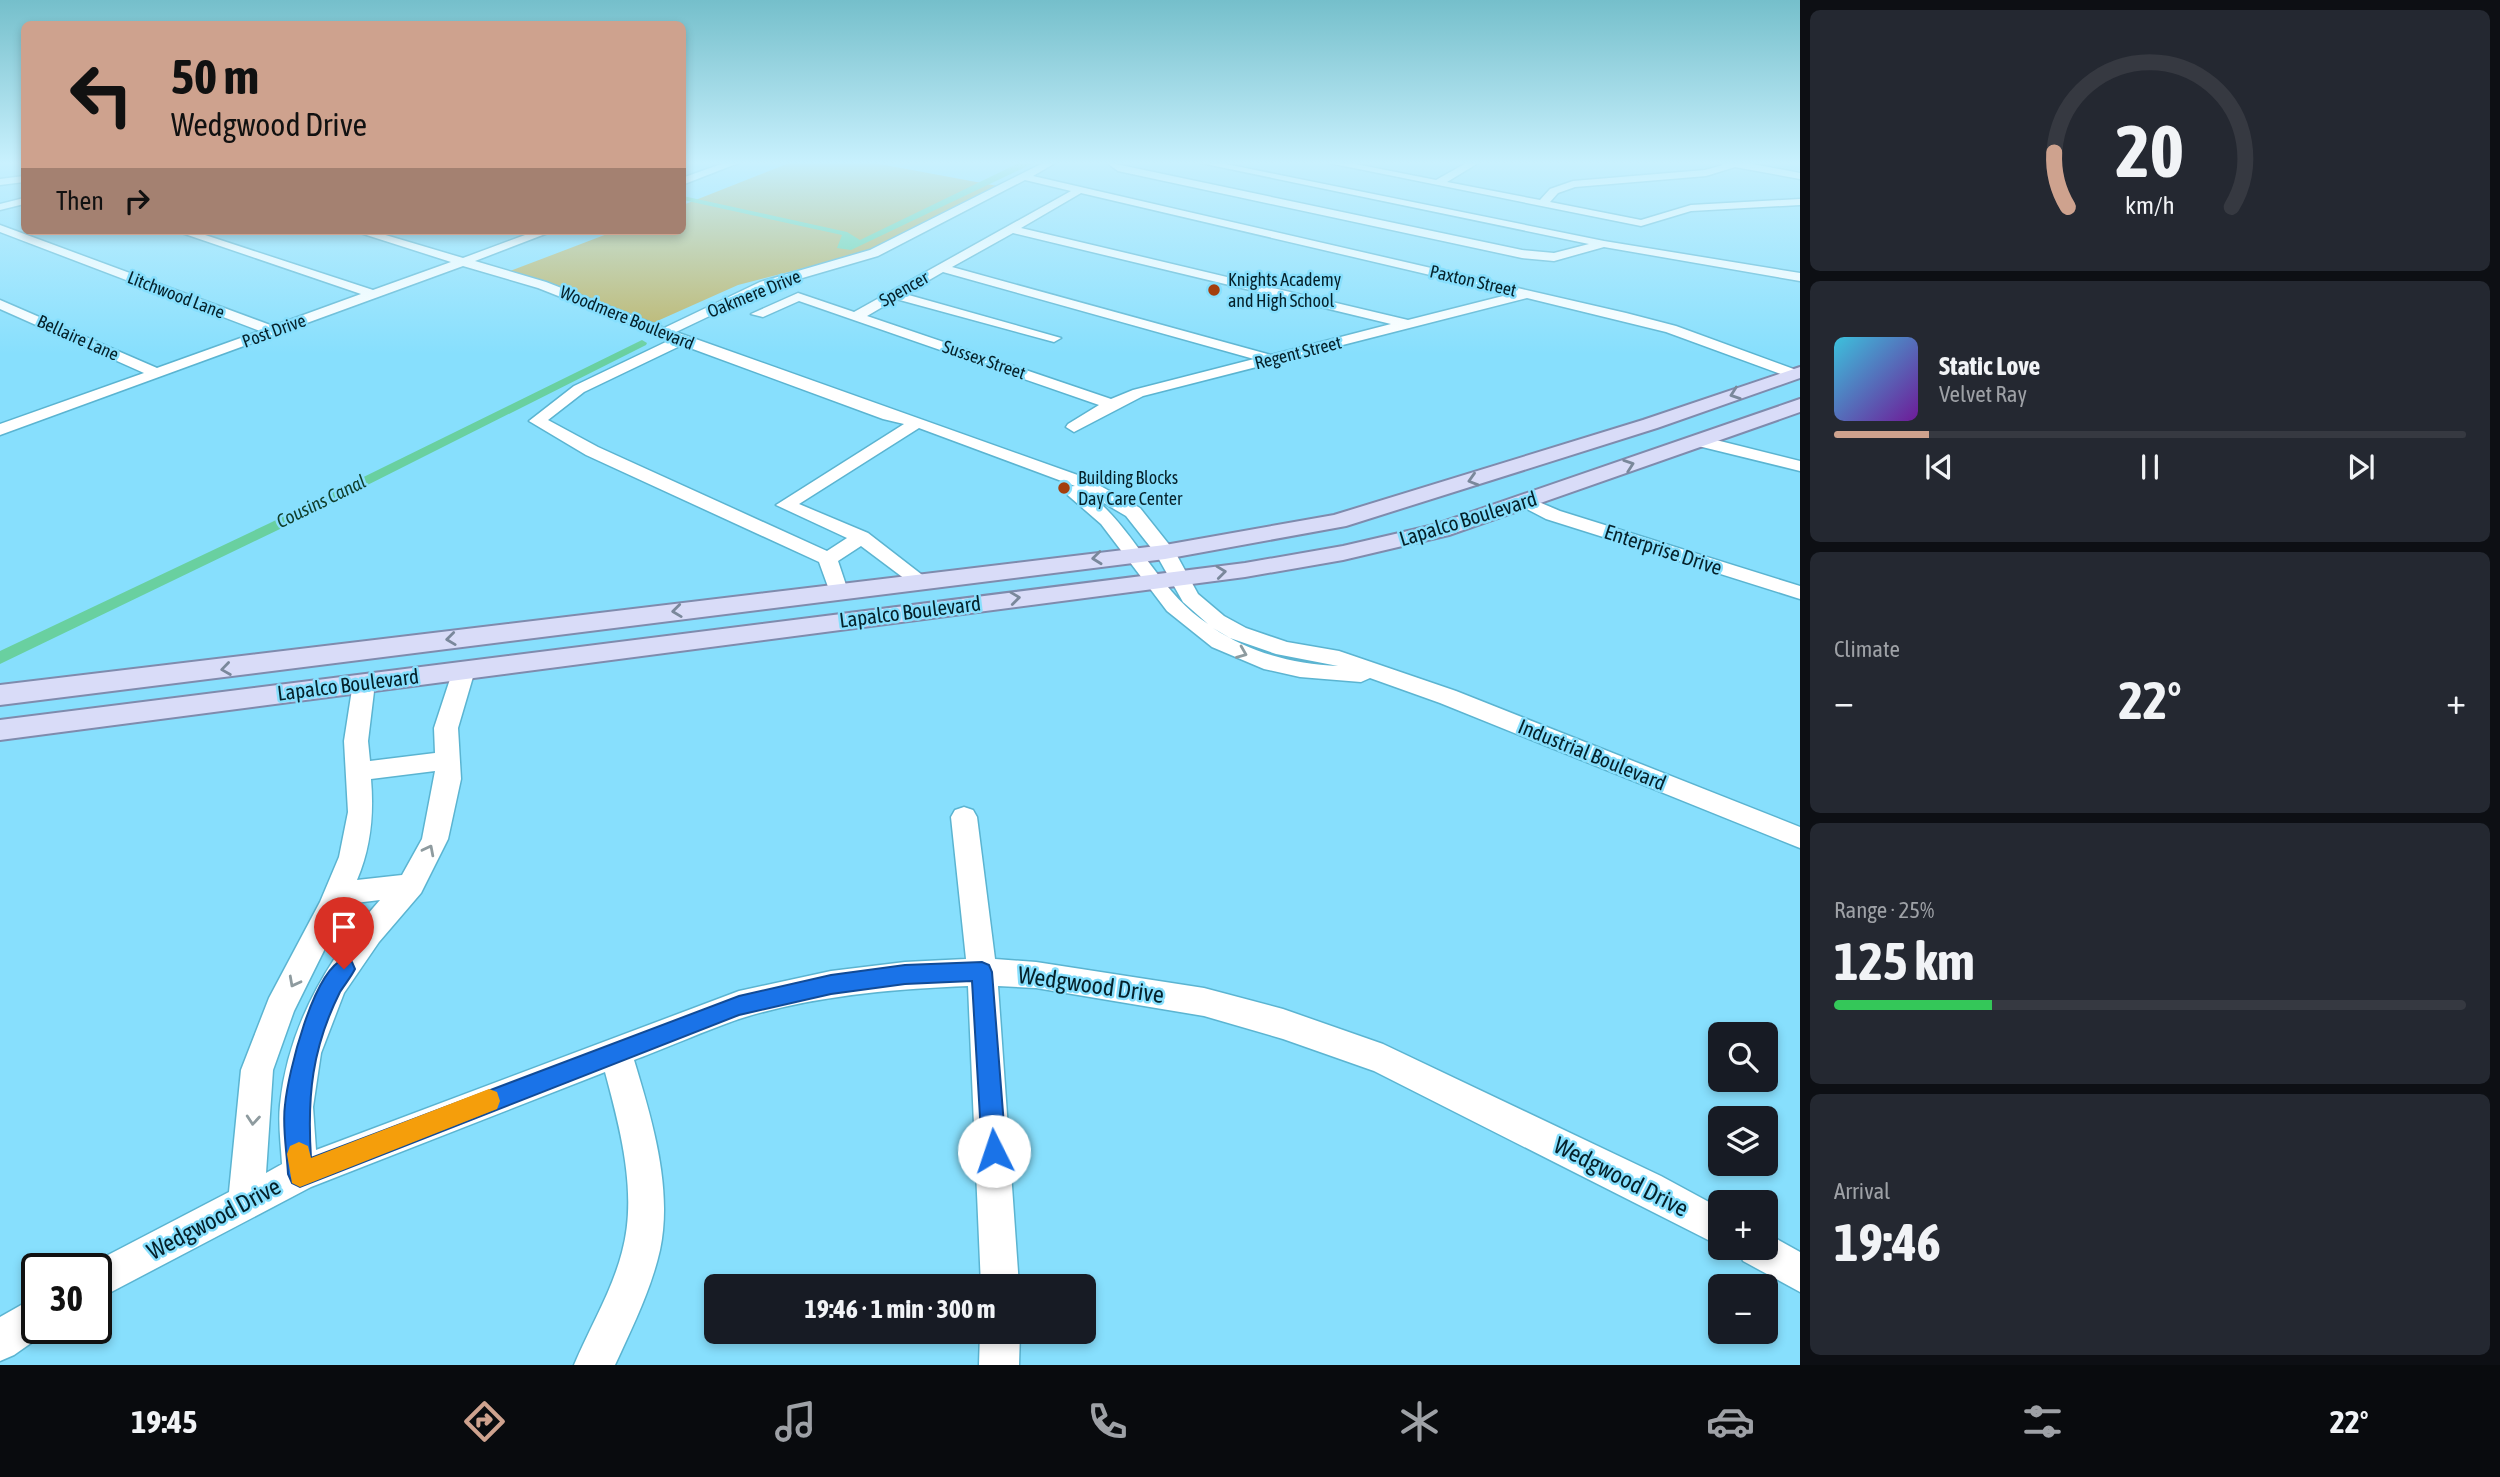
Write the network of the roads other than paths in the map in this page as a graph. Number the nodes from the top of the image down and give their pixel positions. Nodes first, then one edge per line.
1 (928, 226) edge
2 (1017, 226) edge
3 (1234, 226) edge
4 (1399, 226) edge
5 (1514, 226) edge
6 (0, 228) edge
7 (1011, 229) junction
8 (194, 235) edge
9 (374, 235) edge
10 (532, 235) edge
11 (1604, 244) junction
12 (886, 247) junction
13 (464, 261) junction
14 (942, 268) junction
15 (926, 277) junction
16 (1800, 277) edge
17 (719, 293) junction
18 (373, 294) junction
19 (1528, 294) junction
20 (894, 296) junction
21 (732, 300) junction
22 (0, 304) edge
23 (758, 314) dead end
24 (855, 317) junction
25 (1084, 320) dead end
26 (1410, 325) junction
27 (646, 326) junction
28 (273, 331) junction
29 (673, 337) junction
30 (1054, 338) dead end
31 (1272, 359) junction
32 (157, 373) junction
33 (1798, 374) edge
34 (1112, 404) junction
35 (1800, 405) edge
36 (0, 412) edge
37 (21, 423) junction
38 (914, 425) junction
39 (1074, 427) dead end
40 (0, 430) edge
41 (1729, 430) junction
42 (1700, 440) junction
43 (1597, 441) junction
44 (1800, 458) edge
45 (1800, 466) edge
46 (1502, 471) junction
47 (1588, 480) junction
48 (1527, 502) junction
49 (1461, 523) junction
50 (861, 537) junction
51 (1165, 552) junction
52 (1136, 555) junction
53 (828, 559) junction
54 (974, 575) junction
55 (1165, 579) junction
56 (920, 581) junction
57 (838, 591) junction
58 (1800, 593) edge
59 (725, 605) junction
60 (783, 629) junction
61 (557, 658) junction
62 (464, 670) junction
63 (182, 675) junction
64 (364, 683) junction
65 (82, 685) junction
66 (0, 695) edge
67 (0, 704) edge
68 (48, 724) junction
69 (0, 730) edge
70 (447, 761) junction
71 (356, 772) junction
72 (964, 817) dead end
73 (1800, 838) edge
74 (411, 885) junction
75 (338, 894) junction
76 (982, 972) junction
77 (323, 1009) junction
78 (277, 1014) junction
79 (615, 1051) junction
80 (300, 1174) junction
81 (246, 1202) junction
82 (1708, 1222) edge
83 (1777, 1260) edge
84 (112, 1273) edge
85 (1800, 1273) edge
86 (999, 1274) edge
87 (21, 1326) edge
88 (0, 1341) edge
89 (1000, 1344) edge
90 (594, 1365) edge
91 (999, 1365) edge

1 - 12 street, Oakmere Drive
2 - 7 street, Spencer
3 - 19 street, Paxton Street
4 - 11 street
5 - 11 street
6 - 28 street, Litchwood Lane
7 - 14 street, Spencer
7 - 26 street
8 - 18 street
9 - 13 street, Woodmere Boulevard
10 - 13 street, Post Drive
11 - 16 street
12 - 17 street, Oakmere Drive
12 - 21 street, Oakmere Drive
13 - 18 street, Post Drive
13 - 27 street, Woodmere Boulevard
14 - 15 street, Spencer
14 - 31 street
15 - 20 street, Spencer
15 - 25 street
17 - 21 street
17 - 27 street, Oakmere Drive
18 - 28 street, Post Drive
19 - 26 street, Regent Street
19 - 33 street, Paxton Street
20 - 24 street, Spencer
20 - 30 street
21 - 29 street, Oakmere Drive
22 - 32 street, Bellaire Lane
23 - 24 street, Spencer
24 - 34 street, Sussex Street
26 - 31 street, Regent Street
27 - 29 street, Woodmere Boulevard
28 - 32 street, Post Drive
29 - 38 street, Woodmere Boulevard
29 - 53 street, Oakmere Drive
31 - 34 street, Regent Street
32 - 37 street, Post Drive
33 -> 43 main road, Lapalco Boulevard
34 - 39 street, Regent Street
35 - 41 main road, Lapalco Boulevard
36 - 37 street
37 - 40 street, Post Drive
38 - 50 street
38 - 51 street, Woodmere Boulevard
38 - 52 street, Woodmere Boulevard
41 - 42 main road, Lapalco Boulevard
41 - 44 street
42 - 45 street
47 -> 42 main road, Lapalco Boulevard
43 - 46 main road, Lapalco Boulevard
43 - 47 main road
46 - 49 main road
46 -> 51 main road, Lapalco Boulevard
47 - 48 main road, Lapalco Boulevard
48 - 49 main road, Lapalco Boulevard
48 - 58 street, Enterprise Drive
55 -> 49 main road, Lapalco Boulevard
50 - 53 street
50 - 56 street
51 - 52 main road, Lapalco Boulevard
51 - 55 street, Industrial Boulevard
52 -> 54 main road, Lapalco Boulevard
52 - 55 street, Industrial Boulevard
53 - 57 street
54 - 56 main road, Lapalco Boulevard
54 - 60 main road
60 -> 55 main road, Lapalco Boulevard
55 - 73 street, Industrial Boulevard
56 - 57 main road, Lapalco Boulevard
57 - 59 main road, Lapalco Boulevard
59 - 61 main road
59 -> 63 main road, Lapalco Boulevard
60 - 61 main road, Lapalco Boulevard
61 - 62 main road, Lapalco Boulevard
62 - 64 main road, Lapalco Boulevard
62 - 70 street
63 - 65 main road, Lapalco Boulevard
63 - 68 main road
64 - 68 main road, Lapalco Boulevard
64 - 71 street
65 - 66 main road, Lapalco Boulevard
65 - 67 main road
68 - 69 main road, Lapalco Boulevard
70 - 71 street
74 -> 70 street
71 - 75 street
72 - 76 street
74 - 75 street
74 - 77 street
75 -> 78 street
76 - 79 street, Wedgwood Drive
76 - 82 street, Wedgwood Drive
76 - 86 street
77 - 78 street
77 - 80 street
78 -> 81 street
79 - 80 street, Wedgwood Drive
79 - 90 street
80 - 81 street, Wedgwood Drive
81 - 84 street, Wedgwood Drive
83 - 85 street
87 - 88 street
89 - 91 street

